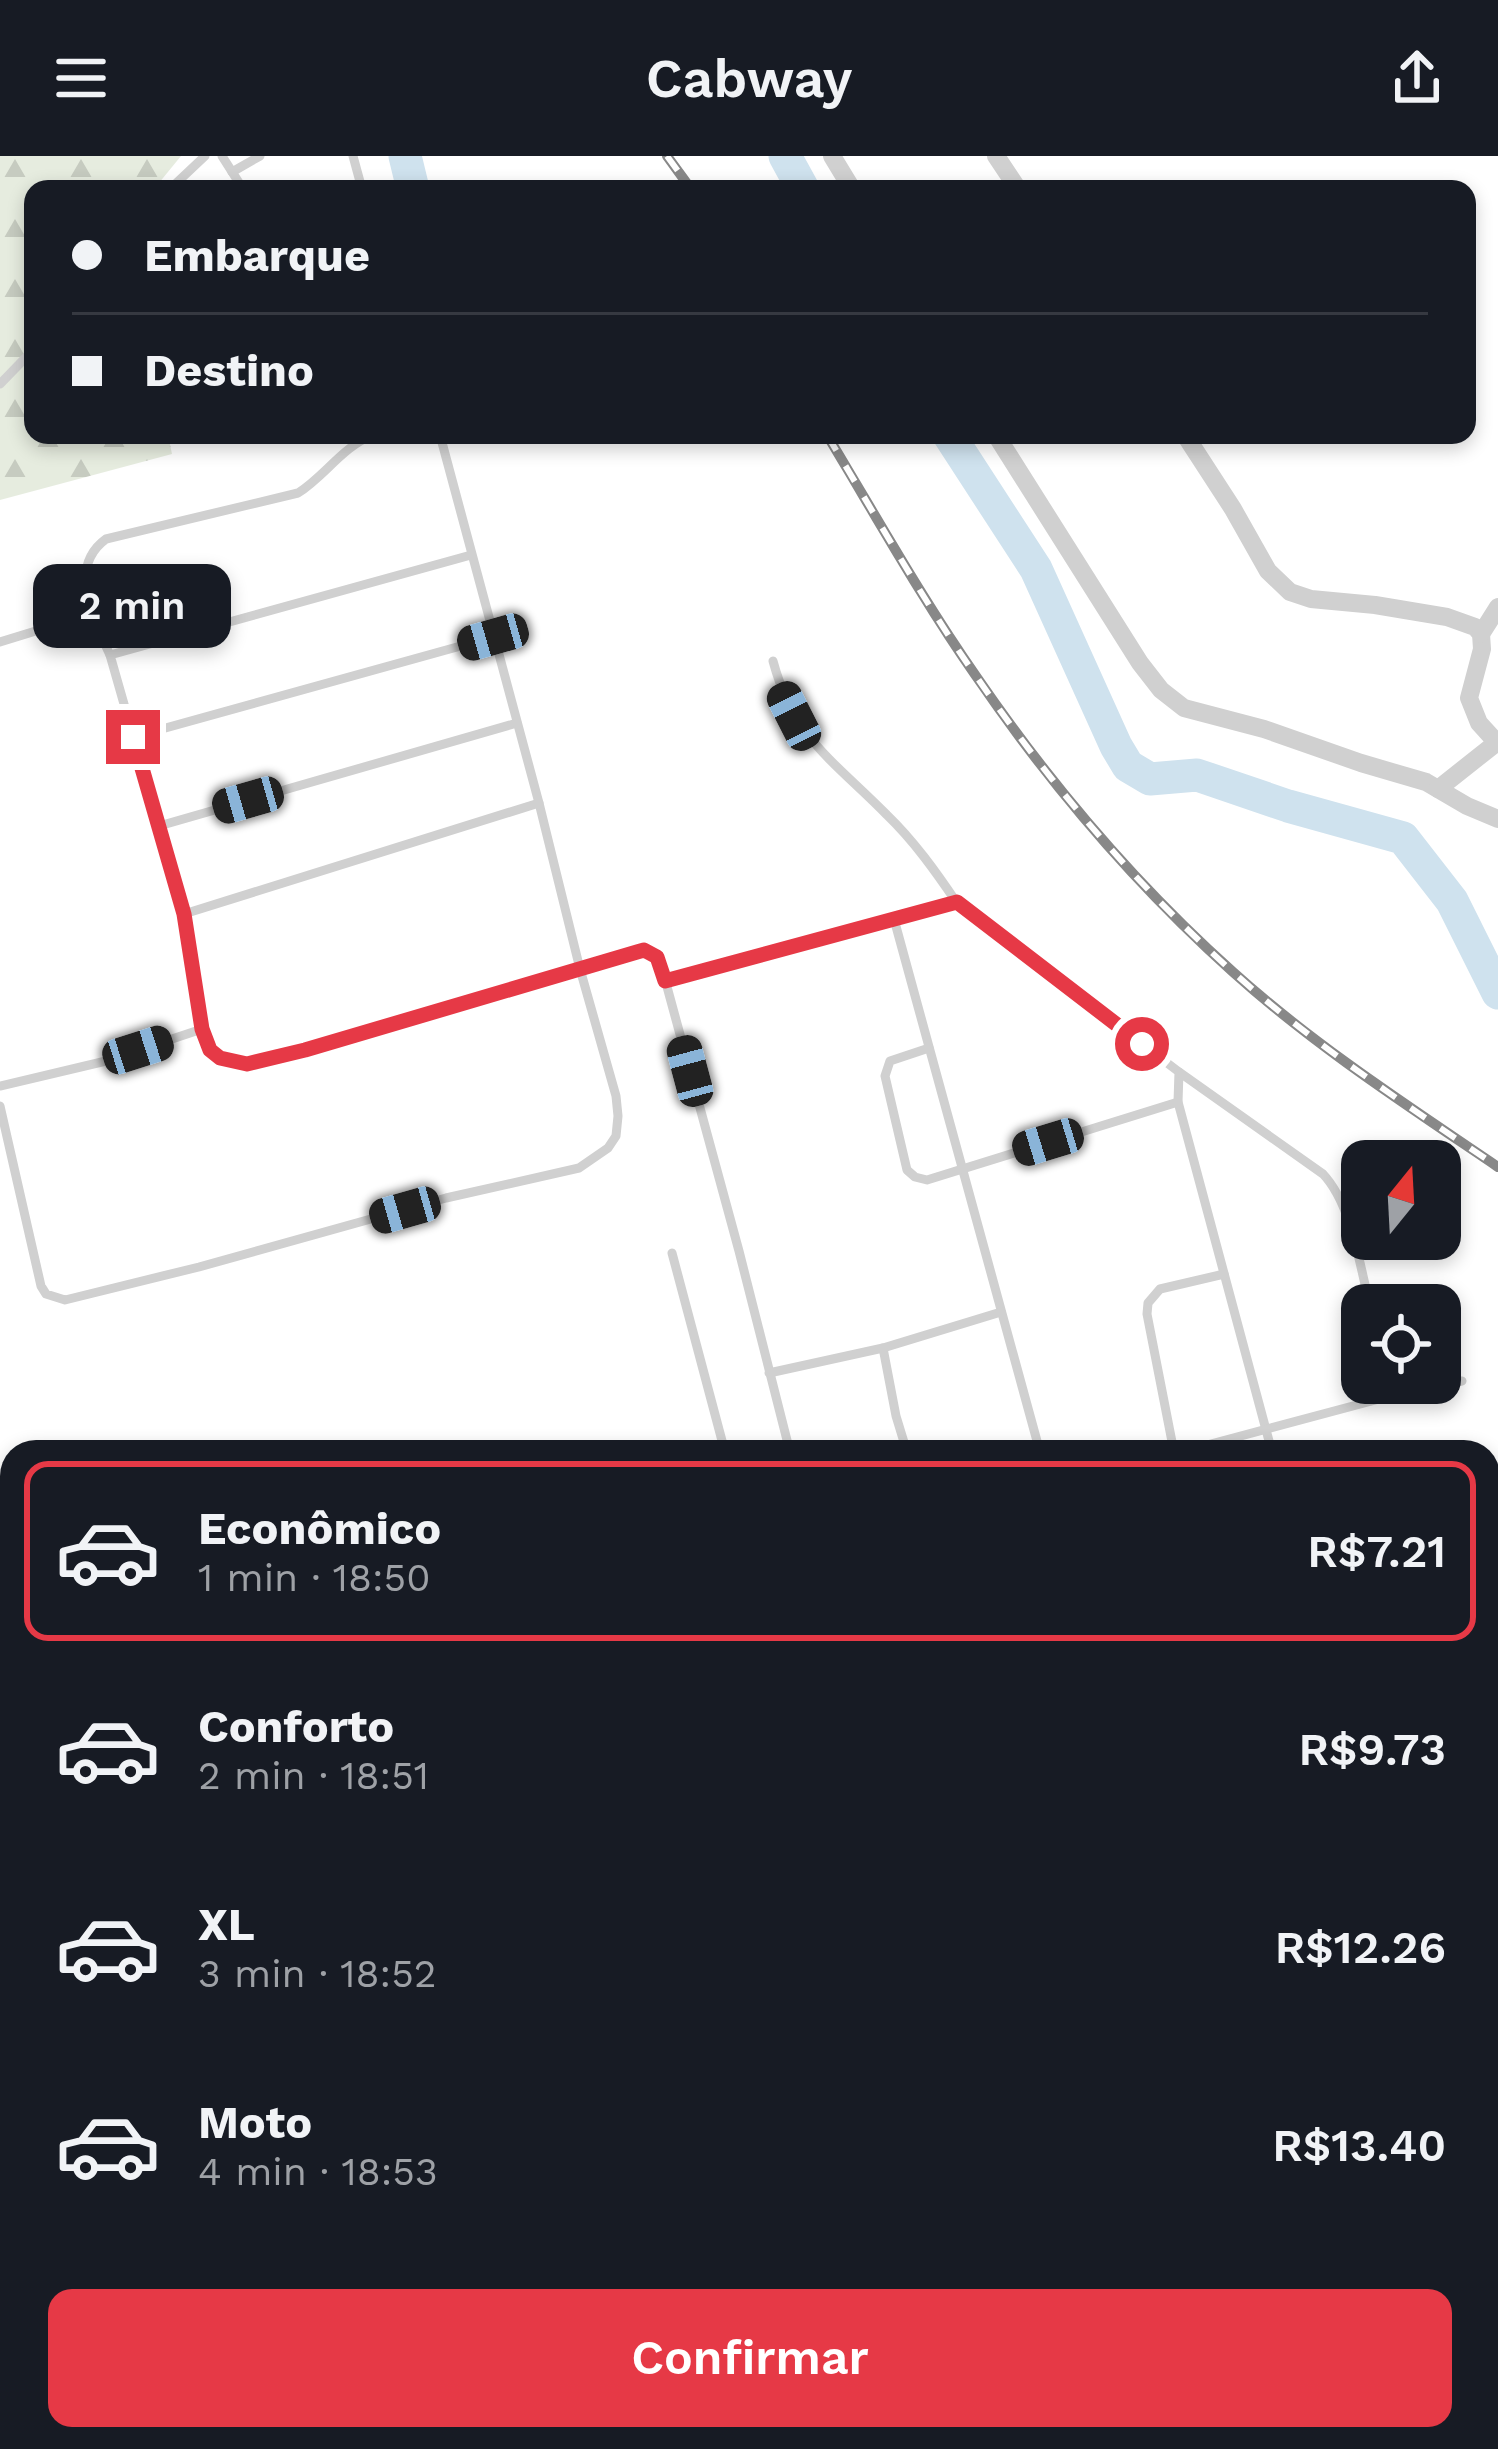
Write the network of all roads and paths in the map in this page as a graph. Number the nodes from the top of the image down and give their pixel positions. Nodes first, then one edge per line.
1 (205, 156) edge
2 (222, 156) edge
3 (260, 156) edge
4 (232, 172) junction
5 (180, 180) edge
6 (237, 180) edge
7 (24, 359) edge
8 (0, 384) edge
9 (354, 444) edge
10 (442, 444) edge
11 (1002, 444) edge
12 (1191, 444) edge
13 (471, 555) junction
14 (1498, 607) edge
15 (91, 614) junction
16 (1481, 634) junction
17 (493, 637) junction
18 (0, 642) edge
19 (110, 655) junction
20 (773, 661) dead end
21 (517, 723) junction
22 (133, 737) junction
23 (1497, 743) edge
24 (1438, 789) junction
25 (539, 803) junction
26 (1498, 819) edge
27 (159, 826) junction
28 (957, 902) junction
29 (184, 914) junction
30 (894, 920) junction
31 (580, 969) junction
32 (665, 981) junction
33 (202, 1029) junction
34 (929, 1048) junction
35 (1180, 1072) junction
36 (0, 1086) edge
37 (1178, 1102) junction
38 (0, 1106) edge
39 (962, 1168) junction
40 (671, 1252) dead end
41 (1224, 1274) junction
42 (1364, 1284) edge
43 (1001, 1312) junction
44 (883, 1348) junction
45 (769, 1372) junction
46 (1346, 1404) edge
47 (1266, 1430) junction
48 (722, 1440) edge
49 (787, 1440) edge
50 (903, 1440) edge
51 (1037, 1440) edge
52 (1175, 1440) edge
53 (1226, 1440) edge
54 (1269, 1440) edge

1 - 5 lane
2 - 4 lane
3 - 4 lane
4 - 6 lane
7 - 8 lane
9 - 15 lane
10 - 13 lane
11 - 24 street
12 - 16 street
13 - 17 lane
13 - 19 lane
14 - 16 street
15 - 18 lane
15 - 19 lane
16 - 23 street
17 - 21 lane
17 - 22 lane
19 - 22 lane
20 - 28 lane
21 - 25 lane
21 - 27 lane
22 - 27 lane
23 - 24 street
24 - 26 street
25 - 29 lane
25 - 31 lane
27 - 29 lane
28 - 30 lane
28 - 35 lane
29 - 33 lane
30 - 32 lane
30 - 34 lane
31 - 32 lane
31 - 33 lane
31 - 38 lane
32 - 45 lane
33 - 36 lane
34 - 39 lane
34 - 39 lane
35 - 37 lane
35 - 42 lane
37 - 39 lane
37 - 41 lane
39 - 43 lane
40 - 48 lane
41 - 47 lane
41 - 52 lane
43 - 44 lane
43 - 51 lane
44 - 45 lane
44 - 50 lane
45 - 49 lane
46 - 47 lane
47 - 53 lane
47 - 54 lane

